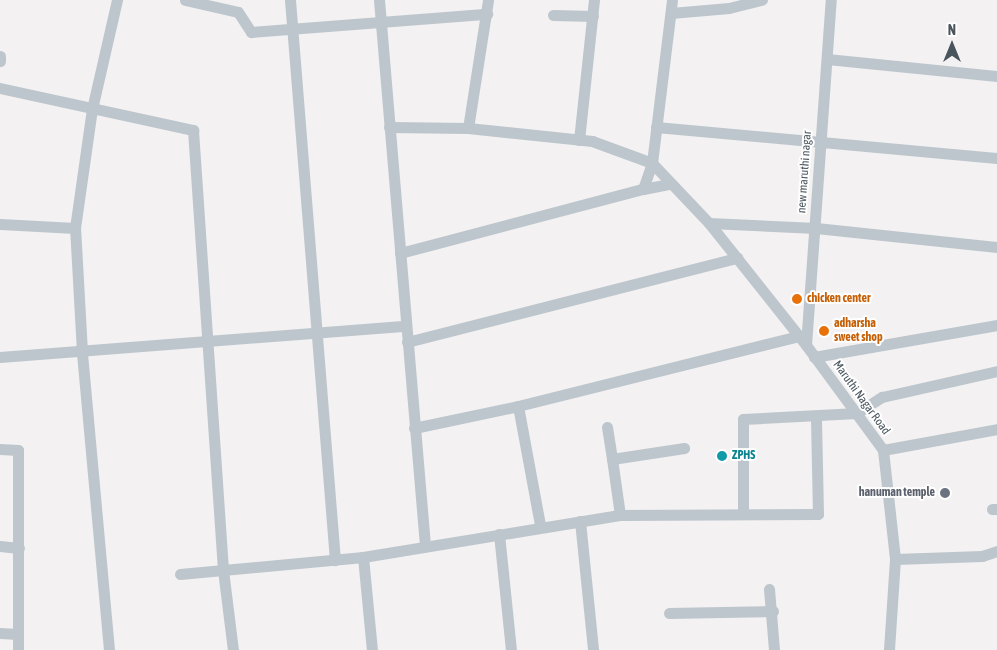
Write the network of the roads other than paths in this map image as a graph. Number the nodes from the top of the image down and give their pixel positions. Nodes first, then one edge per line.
1 (117, 0) edge
2 (185, 0) edge
3 (290, 0) edge
4 (379, 0) edge
5 (488, 0) edge
6 (594, 0) edge
7 (672, 0) edge
8 (762, 0) edge
9 (831, 0) edge
10 (671, 13) junction
11 (487, 14) junction
12 (553, 15) dead end
13 (593, 16) junction
14 (382, 21) junction
15 (292, 29) junction
16 (0, 56) edge
17 (826, 59) junction
18 (0, 61) edge
19 (997, 76) edge
20 (0, 88) edge
21 (92, 109) junction
22 (389, 128) junction
23 (468, 128) junction
24 (656, 128) junction
25 (579, 140) junction
26 (821, 141) junction
27 (997, 158) edge
28 (652, 163) junction
29 (669, 184) junction
30 (643, 189) junction
31 (709, 223) junction
32 (0, 224) edge
33 (75, 228) junction
34 (816, 228) junction
35 (997, 246) edge
36 (400, 253) junction
37 (737, 258) junction
38 (997, 325) edge
39 (406, 326) junction
40 (315, 331) junction
41 (802, 340) junction
42 (208, 342) junction
43 (407, 342) junction
44 (82, 352) junction
45 (0, 357) edge
46 (814, 357) junction
47 (997, 371) edge
48 (518, 406) junction
49 (857, 413) junction
50 (816, 416) junction
51 (607, 427) dead end
52 (414, 428) junction
53 (997, 429) edge
54 (684, 448) dead end
55 (0, 449) edge
56 (883, 450) junction
57 (612, 459) junction
58 (743, 513) junction
59 (620, 515) junction
60 (580, 521) junction
61 (540, 526) junction
62 (499, 534) junction
63 (425, 545) junction
64 (0, 546) edge
65 (19, 548) junction
66 (997, 551) edge
67 (363, 556) junction
68 (895, 559) junction
69 (335, 560) junction
70 (223, 570) junction
71 (180, 574) dead end
72 (769, 589) dead end
73 (773, 611) junction
74 (669, 613) dead end
75 (0, 633) edge
76 (18, 634) junction
77 (18, 650) edge
78 (108, 650) edge
79 (233, 650) edge
80 (372, 650) edge
81 (511, 650) edge
82 (594, 650) edge
83 (774, 650) edge
84 (889, 650) edge

1 - 21 street
2 - 15 street
3 - 15 street
4 - 14 street
5 - 11 street
6 - 13 street
7 - 10 street
8 - 10 street
9 - 17 street, new maruthi nagar
10 - 24 street
11 - 14 street
11 - 23 street
12 - 13 street
13 - 25 street
14 - 15 street
14 - 22 street
15 - 40 street
16 - 18 street
17 - 19 street
17 - 26 street, new maruthi nagar
20 - 21 street
21 - 33 street
21 - 42 street
22 - 23 street
22 - 36 street
23 - 25 street
24 - 26 street
24 - 28 street
25 - 28 street
26 - 27 street
26 - 34 street, new maruthi nagar
28 - 29 street, Maruthi Nagar Road
28 - 30 street
29 - 30 street
29 - 31 street, Maruthi Nagar Road
30 - 36 street
31 - 34 street
31 - 37 street, Maruthi Nagar Road
32 - 33 street
33 - 44 street
34 - 35 street
34 - 41 street, new maruthi nagar
36 - 39 street
37 - 41 street, Maruthi Nagar Road
37 - 43 street
38 - 46 street
39 - 40 street
39 - 43 street
40 - 42 street
40 - 69 street
41 - 46 street, Maruthi Nagar Road
41 - 48 street
42 - 44 street
42 - 70 street
43 - 52 street
44 - 45 street
44 - 78 street
46 - 49 street, Maruthi Nagar Road
47 - 49 street
48 - 52 street
48 - 61 street
49 - 50 street
49 - 56 street, Maruthi Nagar Road
50 - 58 street
50 - 58 street
51 - 57 street
52 - 63 street
53 - 56 street
54 - 57 street
55 - 65 street
56 - 68 street, Maruthi Nagar Road
57 - 59 street
58 - 59 street
59 - 60 street
60 - 61 street
60 - 82 street
61 - 62 street
62 - 63 street
62 - 81 street
63 - 67 street
64 - 65 street
65 - 76 street
66 - 68 street
67 - 69 street
67 - 80 street
68 - 84 street, Maruthi Nagar Road
69 - 70 street
70 - 71 street
70 - 79 street
72 - 73 street
73 - 74 street
73 - 83 street
75 - 76 street
76 - 77 street

